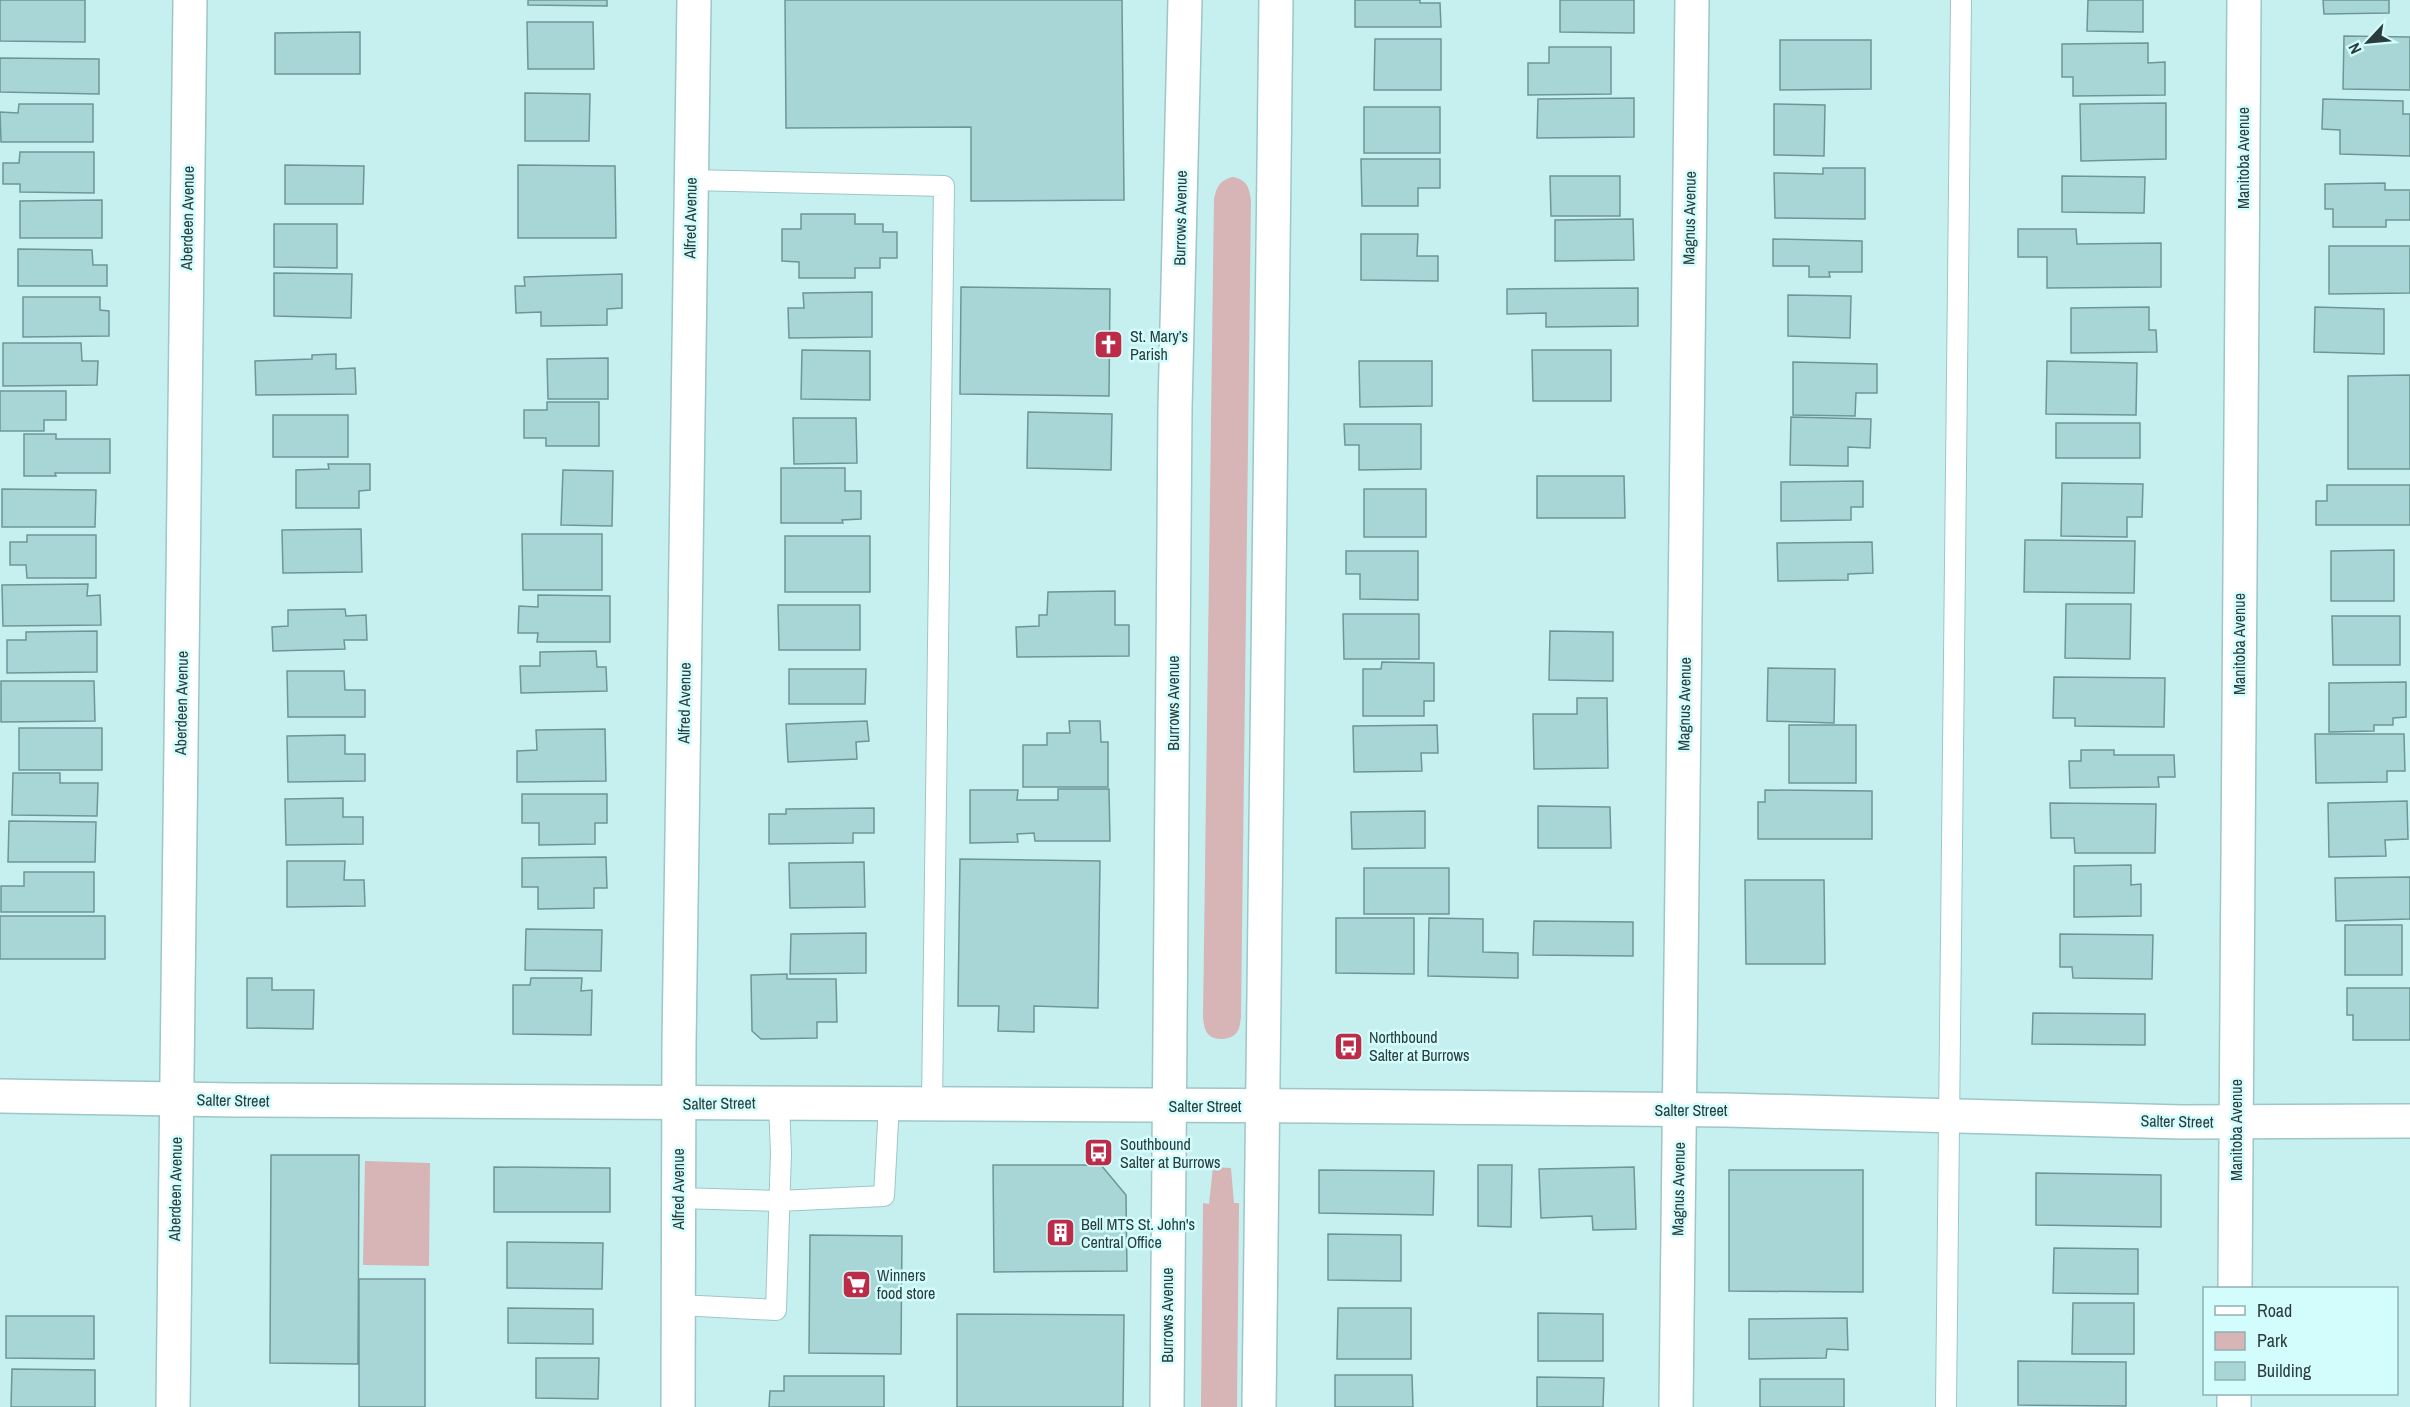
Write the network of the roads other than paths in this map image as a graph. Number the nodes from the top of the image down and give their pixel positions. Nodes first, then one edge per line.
1 (190, 0) edge
2 (693, 0) edge
3 (1185, 0) edge
4 (1276, 0) edge
5 (1692, 0) edge
6 (1961, 0) edge
7 (2244, 0) edge
8 (691, 180) junction
9 (0, 1096) edge
10 (176, 1100) junction
11 (779, 1103) junction
12 (679, 1104) junction
13 (889, 1104) junction
14 (932, 1105) junction
15 (1170, 1106) junction
16 (1263, 1106) junction
17 (1680, 1110) junction
18 (1948, 1114) junction
19 (2410, 1121) edge
20 (2236, 1122) junction
21 (679, 1198) junction
22 (779, 1201) junction
23 (2235, 1287) edge
24 (679, 1305) junction
25 (173, 1407) edge
26 (678, 1407) edge
27 (1167, 1407) edge
28 (1259, 1407) edge
29 (1676, 1407) edge
30 (1946, 1407) edge

1 - 10 street, Aberdeen Avenue
2 - 8 street, Alfred Avenue
3 - 15 street, Burrows Avenue
4 - 16 street
5 - 17 street, Magnus Avenue
6 - 18 lane
7 - 20 street, Manitoba Avenue
8 - 12 street, Alfred Avenue
8 - 14 lane
9 - 10 street, Salter Street
10 - 12 street, Salter Street
10 - 25 street, Aberdeen Avenue
11 - 12 street, Salter Street
11 - 13 street, Salter Street
11 - 22 lane
12 - 21 street, Alfred Avenue
13 - 14 street, Salter Street
13 - 22 lane
14 - 15 street, Salter Street
15 - 16 street, Salter Street
15 - 27 street, Burrows Avenue
16 - 17 street, Salter Street
16 - 28 street
17 - 18 street, Salter Street
17 - 29 street, Magnus Avenue
18 - 20 street, Salter Street
18 - 30 lane
19 - 20 street, Salter Street
20 - 23 street, Manitoba Avenue
21 - 22 lane
21 - 24 street, Alfred Avenue
22 - 24 lane
24 - 26 street, Alfred Avenue

